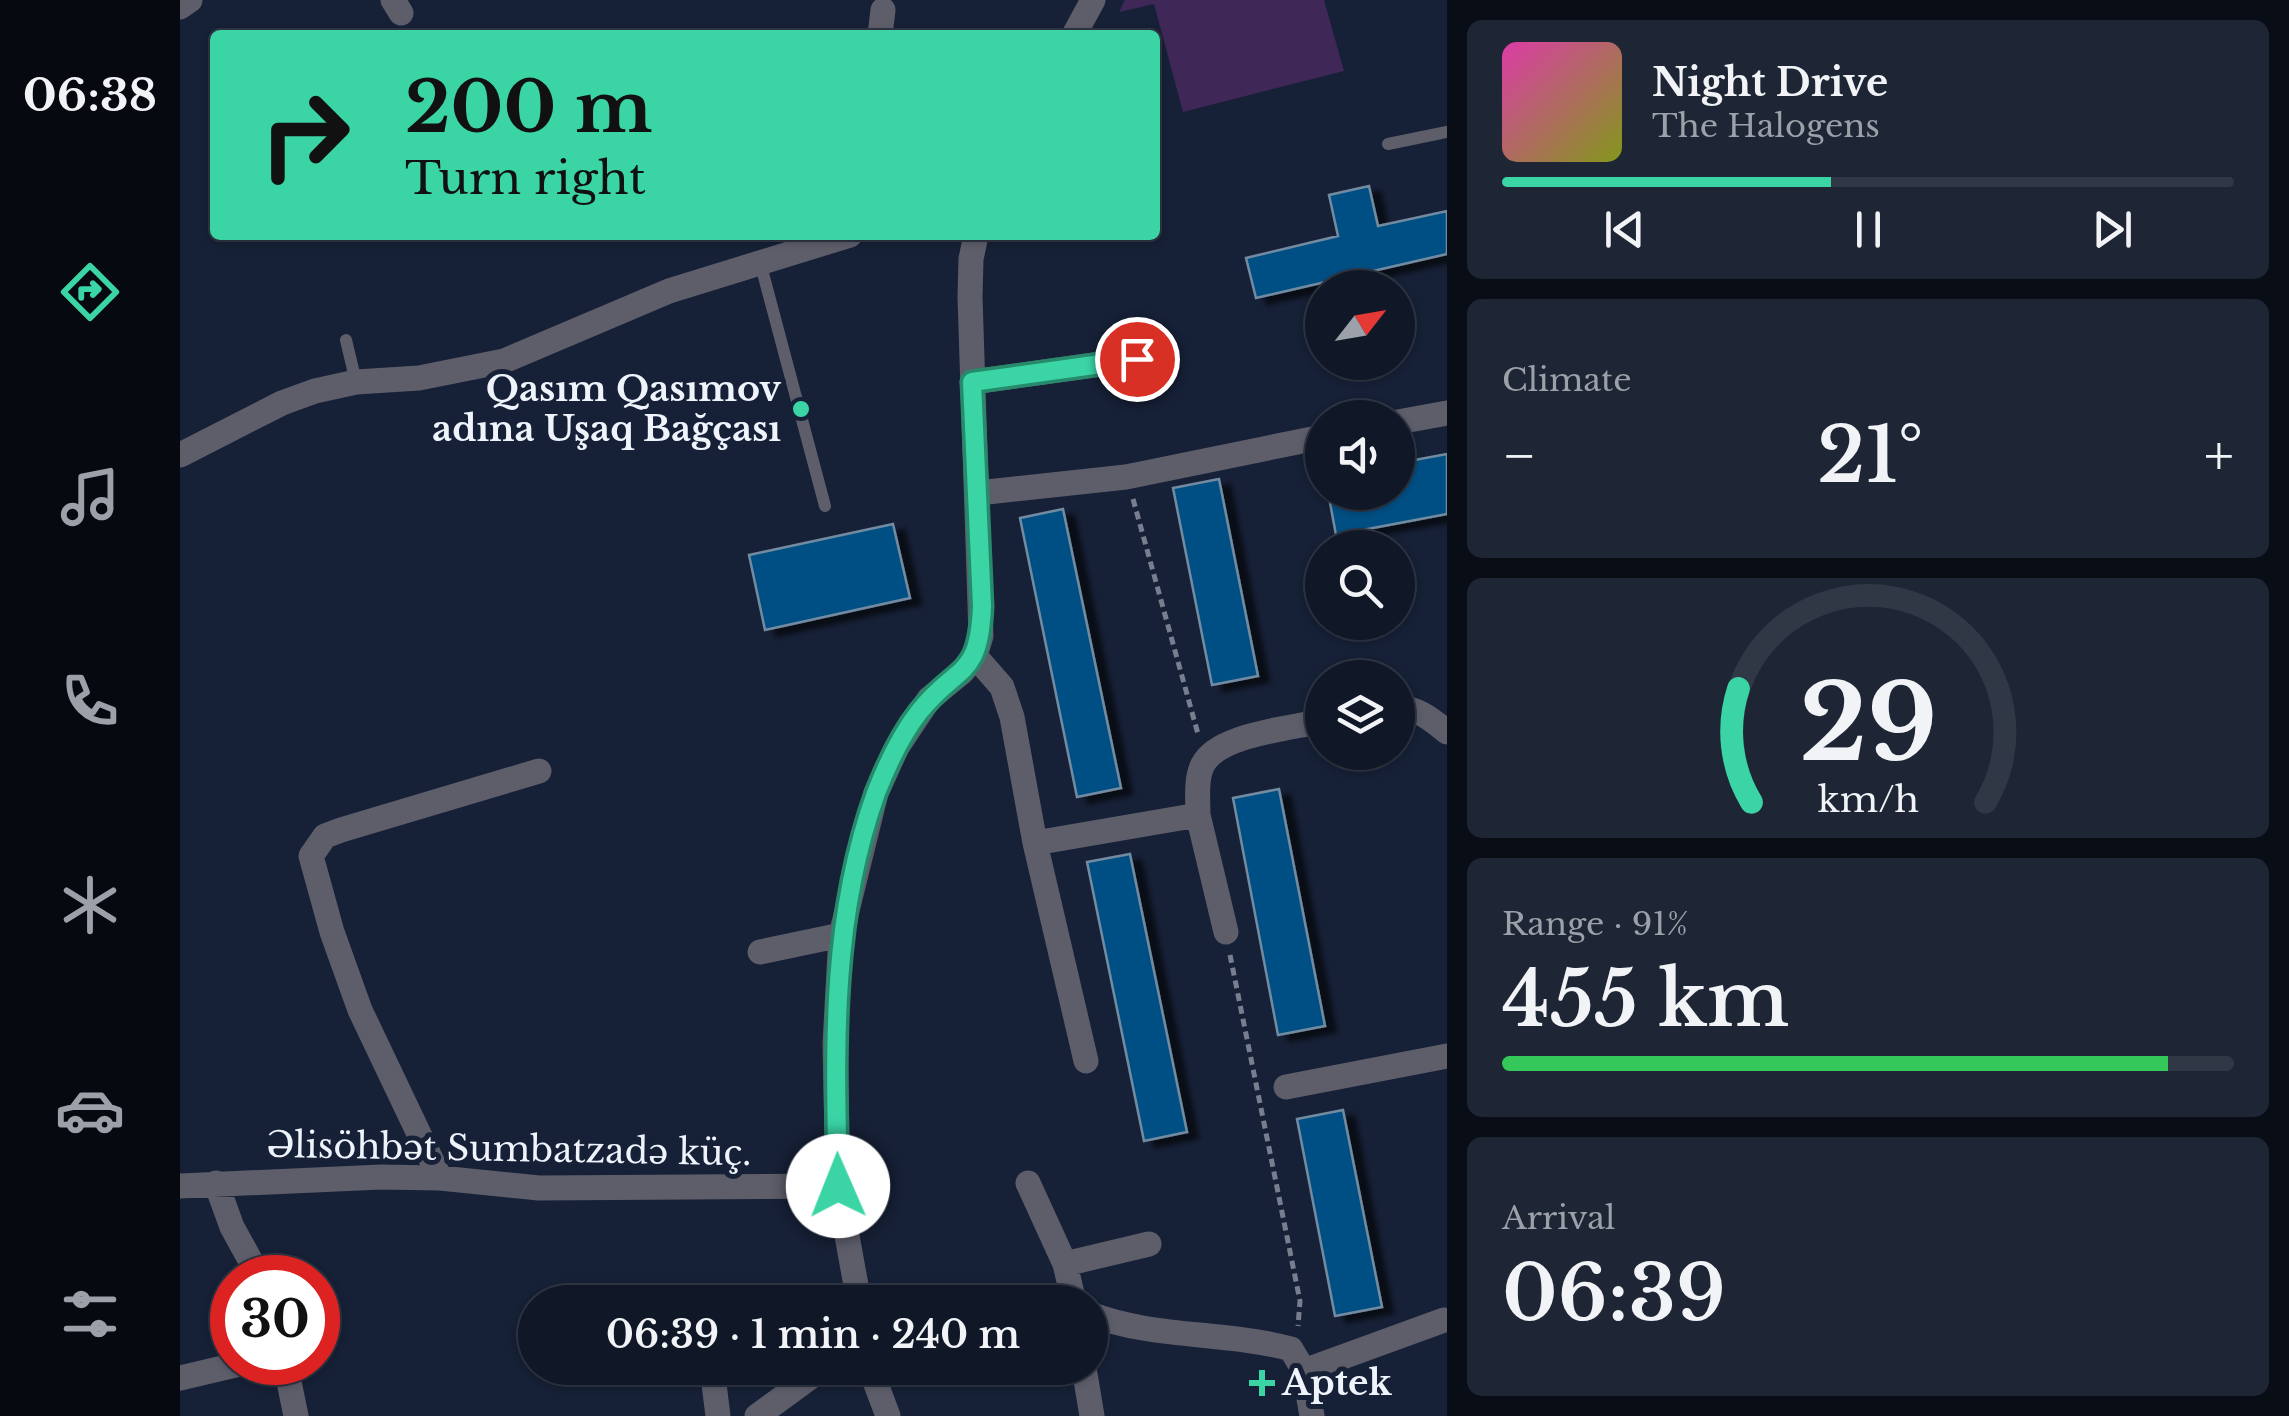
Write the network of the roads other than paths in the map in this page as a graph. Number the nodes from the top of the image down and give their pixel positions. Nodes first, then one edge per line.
1 (190, 0) edge
2 (1093, 0) edge
3 (180, 7) edge
4 (1077, 30) edge
5 (1446, 132) edge
6 (1388, 144) dead end
7 (833, 240) edge
8 (975, 240) edge
9 (760, 262) junction
10 (346, 340) dead end
11 (1137, 359) dead end
12 (356, 382) junction
13 (972, 382) junction
14 (1446, 413) edge
15 (1415, 419) edge
16 (1305, 440) edge
17 (180, 455) edge
18 (978, 493) junction
19 (825, 506) dead end
20 (975, 656) junction
21 (1415, 711) edge
22 (1305, 726) edge
23 (1446, 732) edge
24 (539, 771) dead end
25 (1198, 815) junction
26 (1034, 843) junction
27 (1226, 932) road end
28 (841, 935) junction
29 (760, 952) dead end
30 (1446, 1056) edge
31 (1086, 1061) dead end
32 (1286, 1087) dead end
33 (440, 1178) junction
34 (216, 1183) junction
35 (1028, 1183) dead end
36 (180, 1186) edge
37 (838, 1186) junction
38 (1148, 1244) dead end
39 (248, 1255) edge
40 (1065, 1264) junction
41 (856, 1285) edge
42 (1070, 1285) edge
43 (1108, 1320) edge
44 (1444, 1320) dead end
45 (1298, 1360) junction
46 (210, 1371) edge
47 (180, 1378) edge
48 (290, 1385) edge
49 (714, 1385) edge
50 (800, 1385) edge
51 (876, 1385) edge
52 (1087, 1385) edge
53 (296, 1416) edge
54 (718, 1416) edge
55 (757, 1416) edge
56 (888, 1416) edge
57 (1092, 1416) edge
58 (1312, 1416) edge

1 - 3 street
2 - 4 street
5 - 6 lane
7 - 9 street
8 - 13 street
9 - 12 street
9 - 19 lane
10 - 12 lane
11 - 13 street
12 - 17 street
13 - 18 street
14 - 15 street
16 - 18 street
18 - 20 street
20 - 26 street
20 - 28 street
21 - 23 street
22 - 25 street
24 - 33 street
25 - 26 street
25 - 27 street
26 - 31 street
28 - 29 street
28 - 37 street
30 - 32 street
33 - 34 street, Əlisöhbət Sumbatzadə küç.
33 - 37 street, Əlisöhbət Sumbatzadə küç.
34 - 36 street, Əlisöhbət Sumbatzadə küç.
34 - 39 street
35 - 40 street
37 - 41 street
38 - 40 street
40 - 42 street
43 - 45 street
44 - 45 street
45 - 58 street
46 - 47 street
48 - 53 street
49 - 54 street
50 - 55 street
51 - 56 street
52 - 57 street

